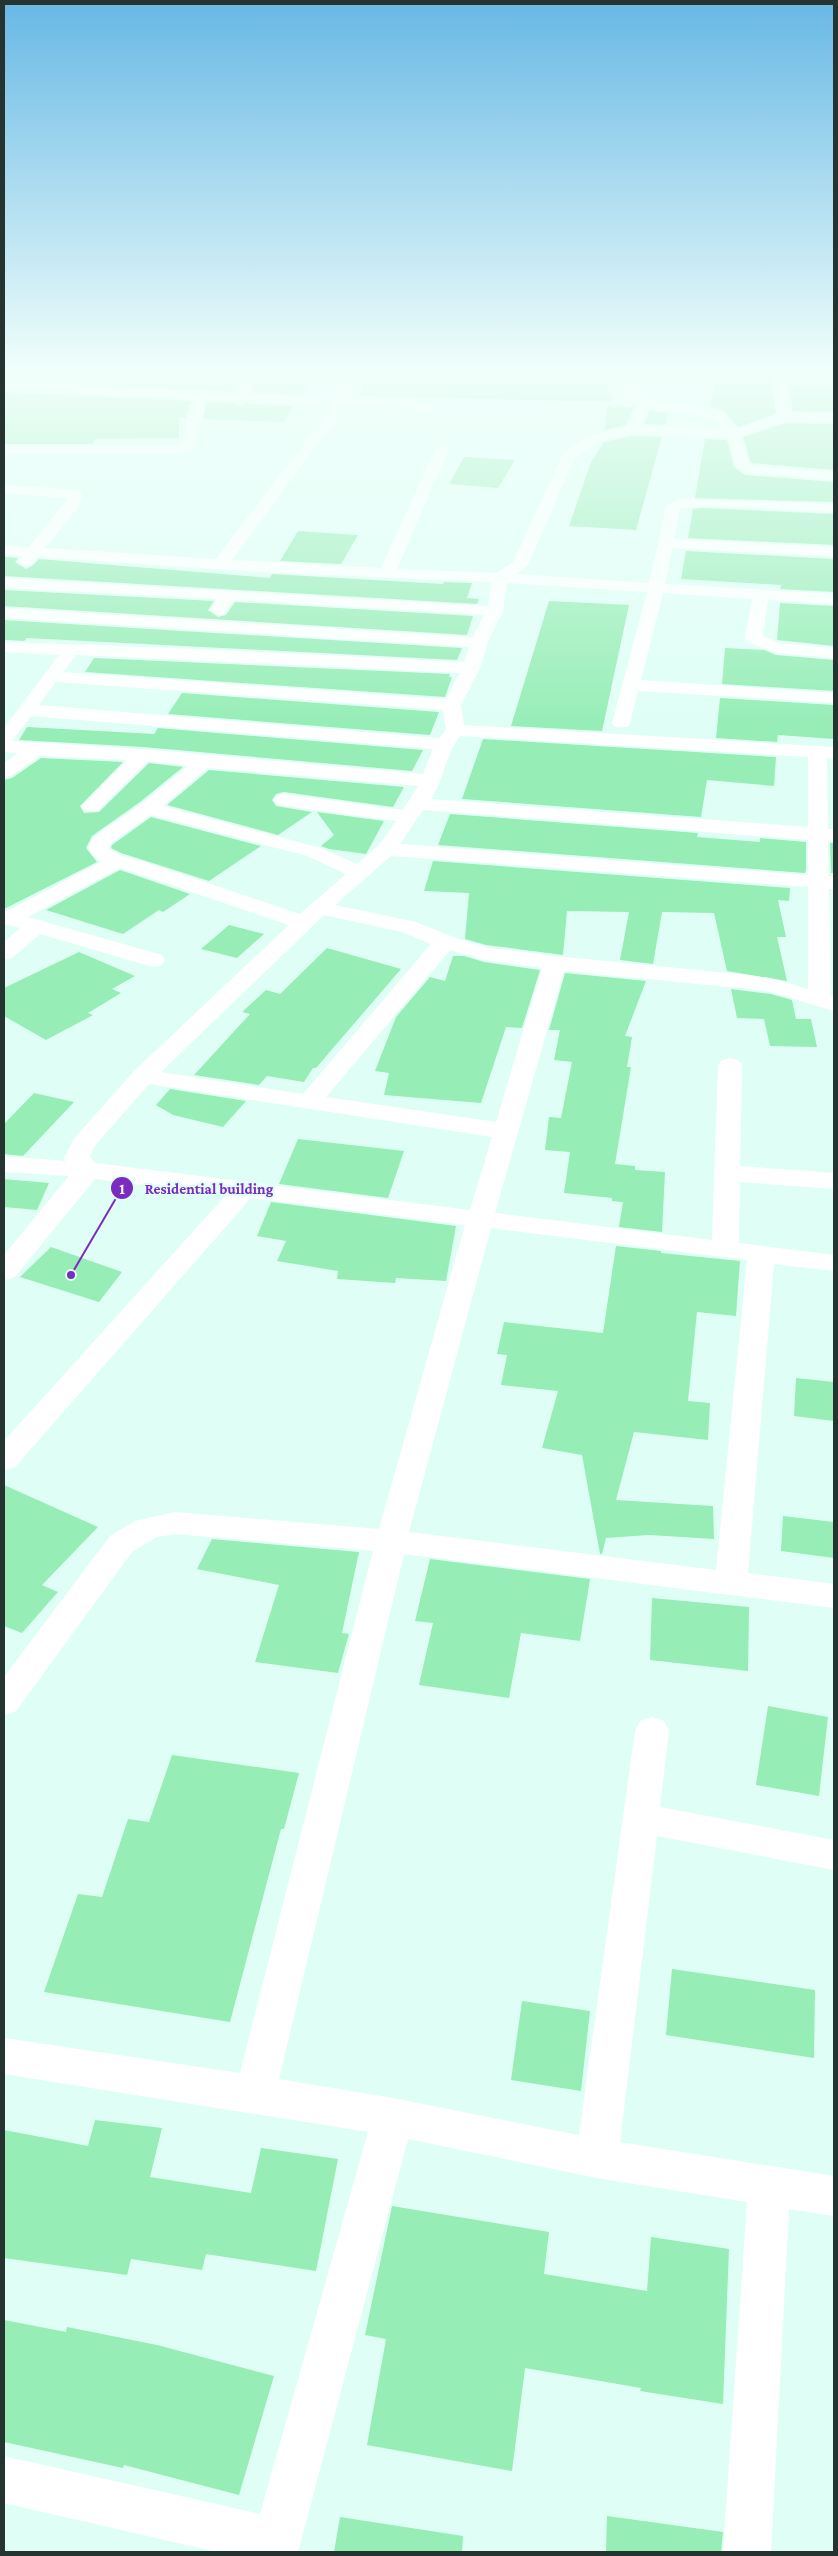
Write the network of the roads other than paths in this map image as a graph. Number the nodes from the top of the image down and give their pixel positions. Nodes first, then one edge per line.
1 (22, 490) edge
2 (277, 490) edge
3 (424, 490) edge
4 (553, 490) edge
5 (834, 508) edge
6 (666, 543) junction
7 (4, 550) edge
8 (34, 552) junction
9 (834, 552) edge
10 (221, 564) junction
11 (387, 573) junction
12 (500, 578) junction
13 (4, 583) edge
14 (656, 588) junction
15 (229, 595) junction
16 (761, 595) junction
17 (834, 599) edge
18 (495, 611) junction
19 (4, 613) edge
20 (206, 627) junction
21 (479, 642) junction
22 (4, 646) edge
23 (71, 650) junction
24 (834, 653) edge
25 (471, 668) junction
26 (53, 677) junction
27 (631, 686) junction
28 (834, 698) edge
29 (452, 705) junction
30 (29, 710) junction
31 (621, 722) dead end
32 (449, 737) junction
33 (4, 740) edge
34 (4, 746) edge
35 (36, 750) junction
36 (826, 752) edge
37 (143, 755) junction
38 (204, 762) junction
39 (4, 772) edge
40 (431, 781) junction
41 (284, 800) dead end
42 (91, 807) dead end
43 (148, 808) junction
44 (413, 810) junction
45 (826, 834) edge
46 (386, 849) junction
47 (112, 860) junction
48 (359, 872) junction
49 (826, 883) edge
50 (311, 915) junction
51 (6, 918) edge
52 (35, 927) junction
53 (826, 937) edge
54 (445, 942) junction
55 (4, 953) edge
56 (154, 960) dead end
57 (555, 963) junction
58 (827, 1002) edge
59 (730, 1065) dead end
60 (143, 1076) junction
61 (309, 1102) junction
62 (505, 1131) junction
63 (4, 1164) edge
64 (88, 1170) junction
65 (727, 1173) junction
66 (834, 1180) edge
67 (246, 1188) junction
68 (480, 1219) junction
69 (725, 1250) junction
70 (761, 1255) junction
71 (834, 1263) edge
72 (4, 1272) edge
73 (4, 1460) edge
74 (391, 1541) junction
75 (731, 1582) junction
76 (834, 1596) edge
77 (4, 1702) edge
78 (652, 1731) dead end
79 (640, 1818) junction
80 (834, 1855) edge
81 (4, 2056) edge
82 (255, 2094) junction
83 (393, 2117) junction
84 (597, 2158) junction
85 (769, 2185) junction
86 (834, 2196) edge
87 (4, 2480) edge
88 (275, 2547) edge
89 (747, 2552) edge

1 - 8 street
2 - 10 street
3 - 11 street
4 - 12 street
5 - 6 street
6 - 9 street
6 - 14 street
7 - 8 street
8 - 10 street
8 - 13 street
10 - 11 street
11 - 12 street
12 - 14 street
12 - 18 street
13 - 15 street
14 - 16 street
14 - 27 street
15 - 18 street
15 - 20 street
16 - 17 street
16 - 24 street
18 - 21 street
19 - 20 street
20 - 21 street
21 - 25 street
22 - 23 street
23 - 25 street
23 - 26 street
25 - 29 street
26 - 29 street
26 - 30 street
27 - 28 street
27 - 31 street
29 - 32 street
30 - 32 street
30 - 33 street
32 - 36 street
32 - 40 street
34 - 35 street
35 - 37 street
35 - 39 street
36 - 45 street
37 - 38 street
37 - 42 street
38 - 40 street
38 - 43 street
40 - 44 street
41 - 44 street
43 - 47 street
43 - 48 street
44 - 45 street
44 - 46 street
45 - 49 street
46 - 48 street
46 - 49 street
47 - 50 street
47 - 51 street
48 - 50 street
49 - 53 street
50 - 54 street
50 - 60 street
51 - 52 street
52 - 55 street
52 - 56 street
53 - 58 street
54 - 57 street
54 - 61 street
57 - 58 street
57 - 62 street
59 - 65 street
60 - 61 street
60 - 64 street
61 - 62 street
62 - 68 street
63 - 64 street
64 - 67 street
64 - 72 street
65 - 66 street
65 - 69 street
67 - 68 street
67 - 73 street
68 - 69 street
68 - 74 street
69 - 70 street
70 - 71 street
70 - 75 street
74 - 75 street
74 - 77 street
74 - 82 street
75 - 76 street
78 - 79 street
79 - 80 street
79 - 84 street
81 - 82 street
82 - 83 street
83 - 84 street
83 - 88 street
84 - 85 street
85 - 86 street
85 - 89 street
87 - 88 street

